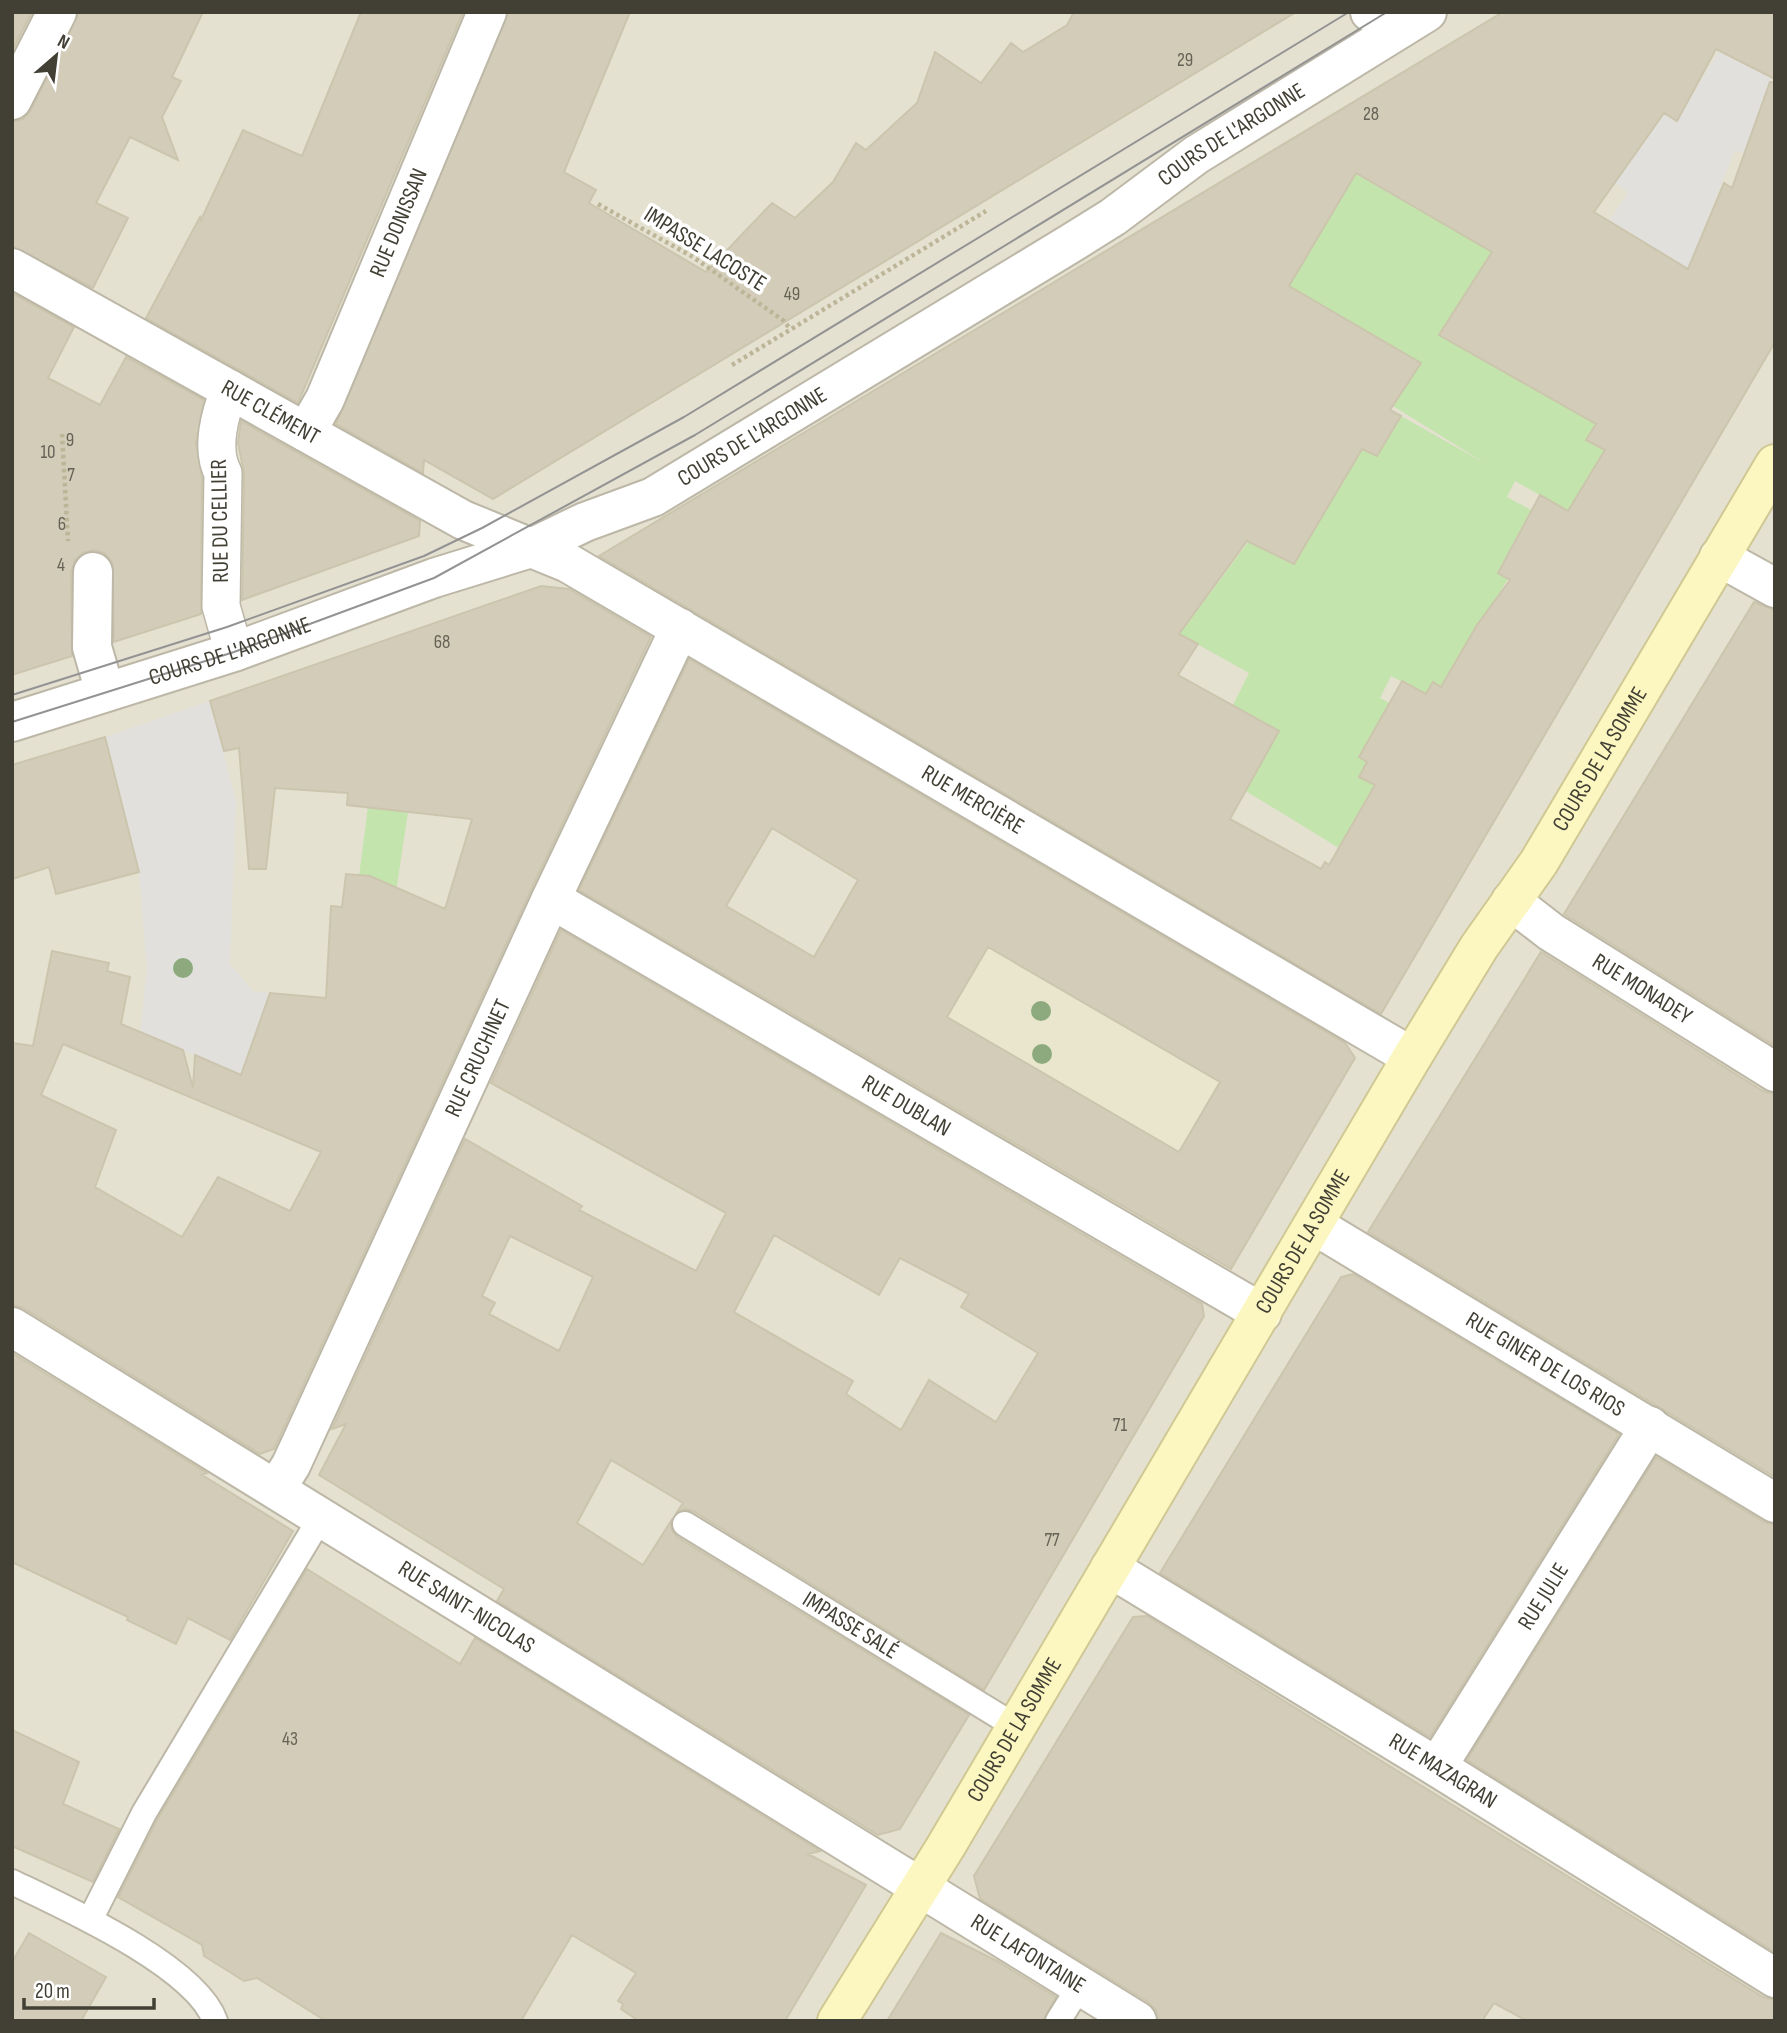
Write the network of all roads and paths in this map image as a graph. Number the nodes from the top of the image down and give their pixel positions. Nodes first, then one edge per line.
1 (57, 12) edge
2 (487, 12) edge
3 (1400, 17) edge
4 (12, 100) edge
5 (598, 204) dead end
6 (986, 211) dead end
7 (12, 268) edge
8 (790, 329) junction
9 (732, 365) dead end
10 (230, 389) junction
11 (306, 432) junction
12 (62, 435) dead end
13 (1775, 464) edge
14 (531, 548) junction
15 (1719, 557) junction
16 (93, 572) joint
17 (1775, 588) edge
18 (680, 628) junction
19 (234, 652) junction
20 (105, 692) junction
21 (12, 722) edge
22 (551, 899) junction
23 (1511, 901) junction
24 (1412, 1057) junction
25 (1775, 1072) edge
26 (1314, 1225) junction
27 (1262, 1313) junction
28 (12, 1326) edge
29 (1650, 1426) junction
30 (276, 1489) junction
31 (1775, 1503) edge
32 (320, 1517) junction
33 (685, 1524) dead end
34 (1110, 1568) junction
35 (1015, 1726) junction
36 (1437, 1767) junction
37 (12, 1882) edge
38 (920, 1887) junction
39 (90, 1920) junction
40 (1775, 1978) edge
41 (1080, 1986) junction
42 (215, 2021) edge
43 (837, 2021) edge
44 (1058, 2021) edge
45 (1137, 2021) edge

1 - 4 street
2 - 11 street, RUE DONISSAN
3 - 14 street, COURS DE L'ARGONNE
5 - 8 path, IMPASSE LACOSTE
6 - 8 path
7 - 10 street, RUE CLÉMENT
8 - 9 path
10 - 11 street, RUE CLÉMENT
10 - 19 street, RUE DU CELLIER
11 - 14 street, RUE CLÉMENT
12 - 16 path
13 - 15 main road, COURS DE LA SOMME
14 - 18 street, RUE MERCIÈRE
14 - 19 street, COURS DE L'ARGONNE
15 - 17 street
15 - 23 main road, COURS DE LA SOMME
16 - 20 street
18 - 22 street, RUE CRUCHINET
18 - 24 street, RUE MERCIÈRE
19 - 20 street, COURS DE L'ARGONNE
20 - 21 street, COURS DE L'ARGONNE
22 - 27 street, RUE DUBLAN
22 - 30 street, RUE CRUCHINET
23 - 24 main road, COURS DE LA SOMME
23 - 25 street, RUE MONADEY
24 - 26 main road, COURS DE LA SOMME
26 - 27 main road, COURS DE LA SOMME
26 - 29 street, RUE GINER DE LOS RIOS
27 - 34 main road, COURS DE LA SOMME
28 - 30 street, RUE SAINT-NICOLAS
29 - 31 street, RUE GINER DE LOS RIOS
29 - 36 street, RUE JULIE
30 - 32 street, RUE SAINT-NICOLAS
32 - 38 street, RUE SAINT-NICOLAS
32 - 39 lane
33 - 35 lane, IMPASSE SALÉ
34 - 35 main road, COURS DE LA SOMME
34 - 36 street, RUE MAZAGRAN
35 - 38 main road, COURS DE LA SOMME
36 - 40 street, RUE MAZAGRAN
37 - 39 lane
38 - 41 street, RUE LAFONTAINE
38 - 43 main road, COURS DE LA SOMME
39 - 42 lane
41 - 44 lane
41 - 45 street, RUE LAFONTAINE

